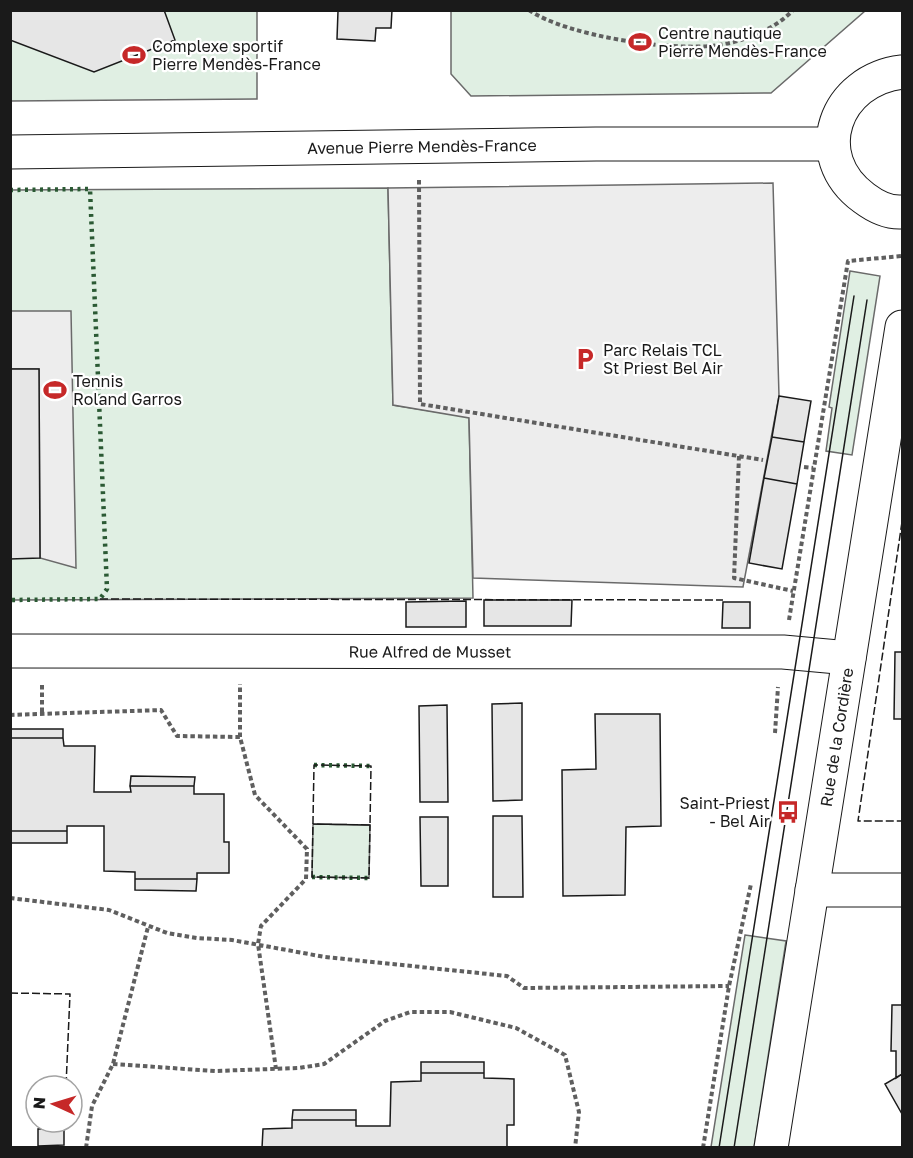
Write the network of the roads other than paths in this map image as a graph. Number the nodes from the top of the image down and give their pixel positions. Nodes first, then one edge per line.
1 (903, 72) edge
2 (833, 144) junction
3 (10, 152) edge
4 (903, 212) edge
5 (903, 327) edge
6 (10, 651) edge
7 (849, 658) junction
8 (812, 890) junction
9 (903, 890) edge
10 (771, 1148) edge

1 - 2 street
2 - 3 street, Avenue Pierre Mendès-France
2 - 4 street
5 - 7 street, Rue de la Cordière
6 - 7 street, Rue Alfred de Musset
7 - 8 street, Rue de la Cordière
8 - 9 street
8 - 10 street, Rue de la Cordière

